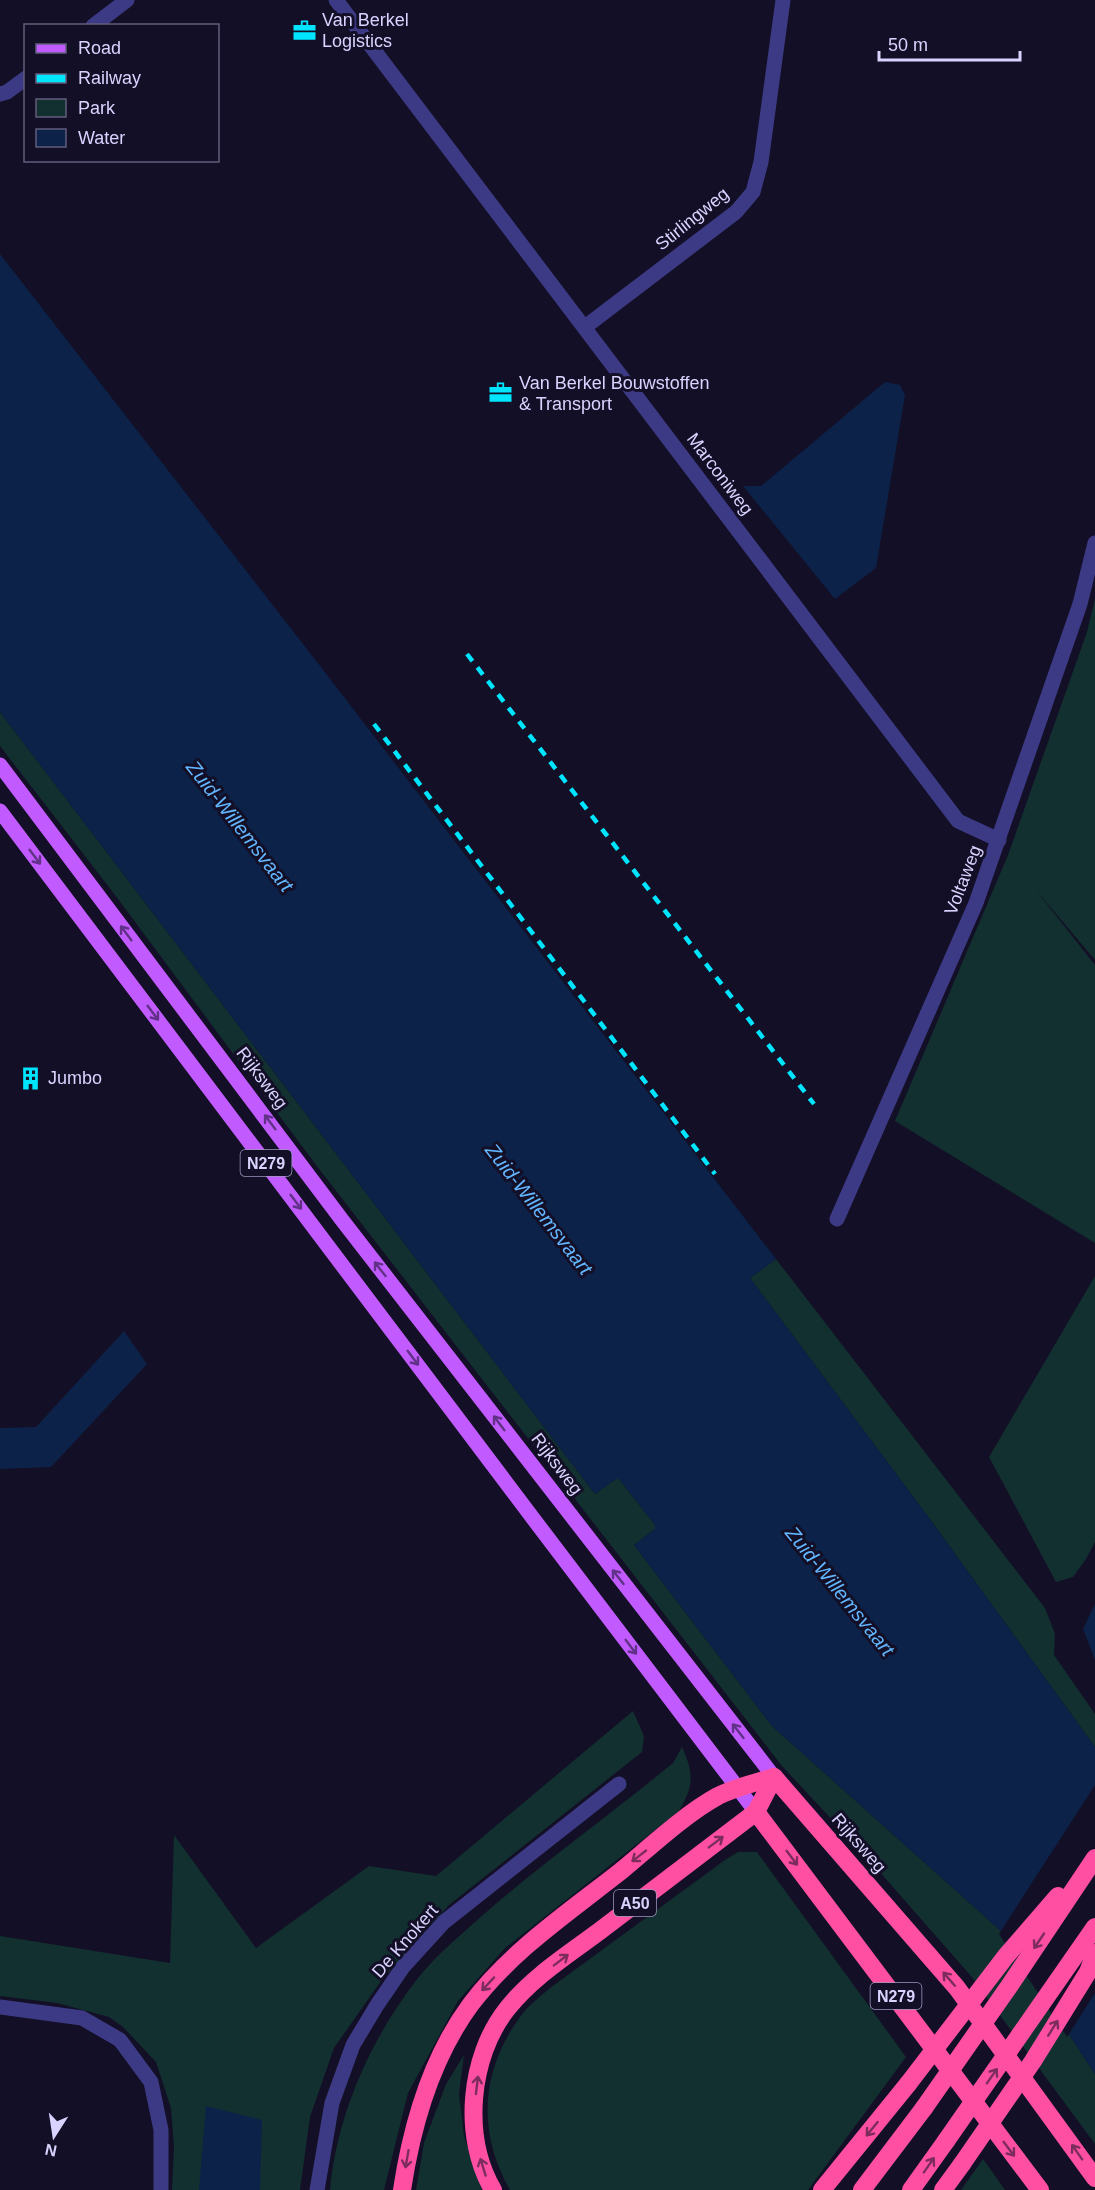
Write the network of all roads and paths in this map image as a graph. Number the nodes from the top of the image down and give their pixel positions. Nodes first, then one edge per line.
1 (127, 0) edge
2 (336, 0) edge
3 (783, 0) edge
4 (96, 24) edge
5 (24, 79) edge
6 (0, 94) edge
7 (585, 327) junction
8 (1095, 543) edge
9 (0, 765) edge
10 (0, 811) edge
11 (999, 840) junction
12 (837, 1219) dead end
13 (774, 1777) junction
14 (619, 1784) dead end
15 (739, 1787) junction
16 (756, 1812) junction
17 (1095, 1856) edge
18 (1095, 1927) edge
19 (1095, 1953) edge
20 (0, 2007) edge
21 (1095, 2178) edge
22 (160, 2190) edge
23 (316, 2190) edge
24 (402, 2190) edge
25 (493, 2190) edge
26 (822, 2190) edge
27 (862, 2190) edge
28 (911, 2190) edge
29 (943, 2190) edge
30 (1040, 2190) edge

1 - 4 street
2 - 7 street, Marconiweg
3 - 7 street, Stirlingweg
5 - 6 street
7 - 11 street, Marconiweg
8 - 11 street, Voltaweg
13 -> 9 main road, Rijksweg / N279
10 -> 15 main road, N279
11 - 12 street, Voltaweg
13 - 15 highway, A50
13 - 16 highway, A50
21 -> 13 highway, Rijksweg / N279
14 - 23 street, De Knokert
15 - 16 main road, N279
15 -> 24 highway, A50
25 -> 16 highway, A50
16 -> 30 highway, N279
17 -> 26 highway, bridge
17 -> 27 highway, bridge
28 -> 18 highway, bridge
29 -> 19 highway, bridge
20 - 22 street

